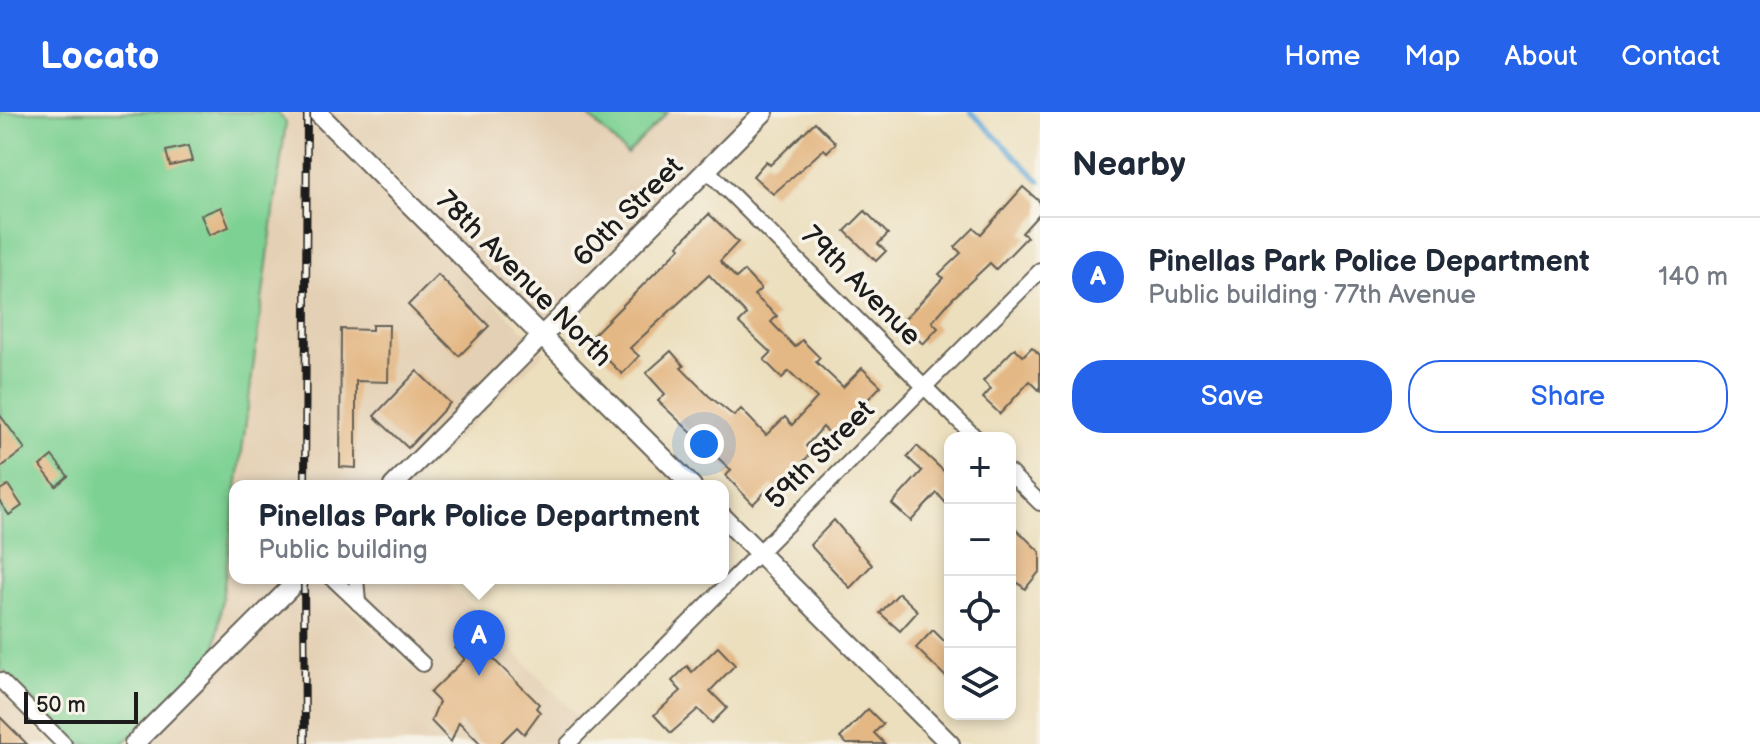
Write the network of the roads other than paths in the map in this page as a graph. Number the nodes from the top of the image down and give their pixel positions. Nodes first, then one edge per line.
1 (317, 112) edge
2 (764, 112) edge
3 (708, 171) junction
4 (1040, 271) edge
5 (542, 337) junction
6 (925, 387) junction
7 (970, 432) edge
8 (1016, 479) edge
9 (399, 480) edge
10 (686, 480) edge
11 (1040, 503) edge
12 (729, 523) edge
13 (758, 552) junction
14 (729, 581) edge
15 (294, 584) edge
16 (338, 584) edge
17 (356, 584) edge
18 (726, 584) edge
19 (358, 603) junction
20 (423, 664) dead end
21 (0, 680) edge
22 (64, 744) edge
23 (134, 744) edge
24 (568, 744) edge
25 (950, 744) edge

1 - 5 street, 78th Avenue North
2 - 3 street, 60th Street
3 - 5 street, 60th Street
3 - 6 street, 79th Avenue
4 - 6 street, 59th Street
5 - 9 street, 60th Street
5 - 10 street, 78th Avenue North
6 - 7 street, 79th Avenue
6 - 13 street, 59th Street
8 - 11 street
12 - 13 street
13 - 14 street, 59th Street
13 - 25 street
15 - 23 street
16 - 19 street
17 - 19 street
18 - 24 street, 59th Street
19 - 20 street
21 - 22 street

